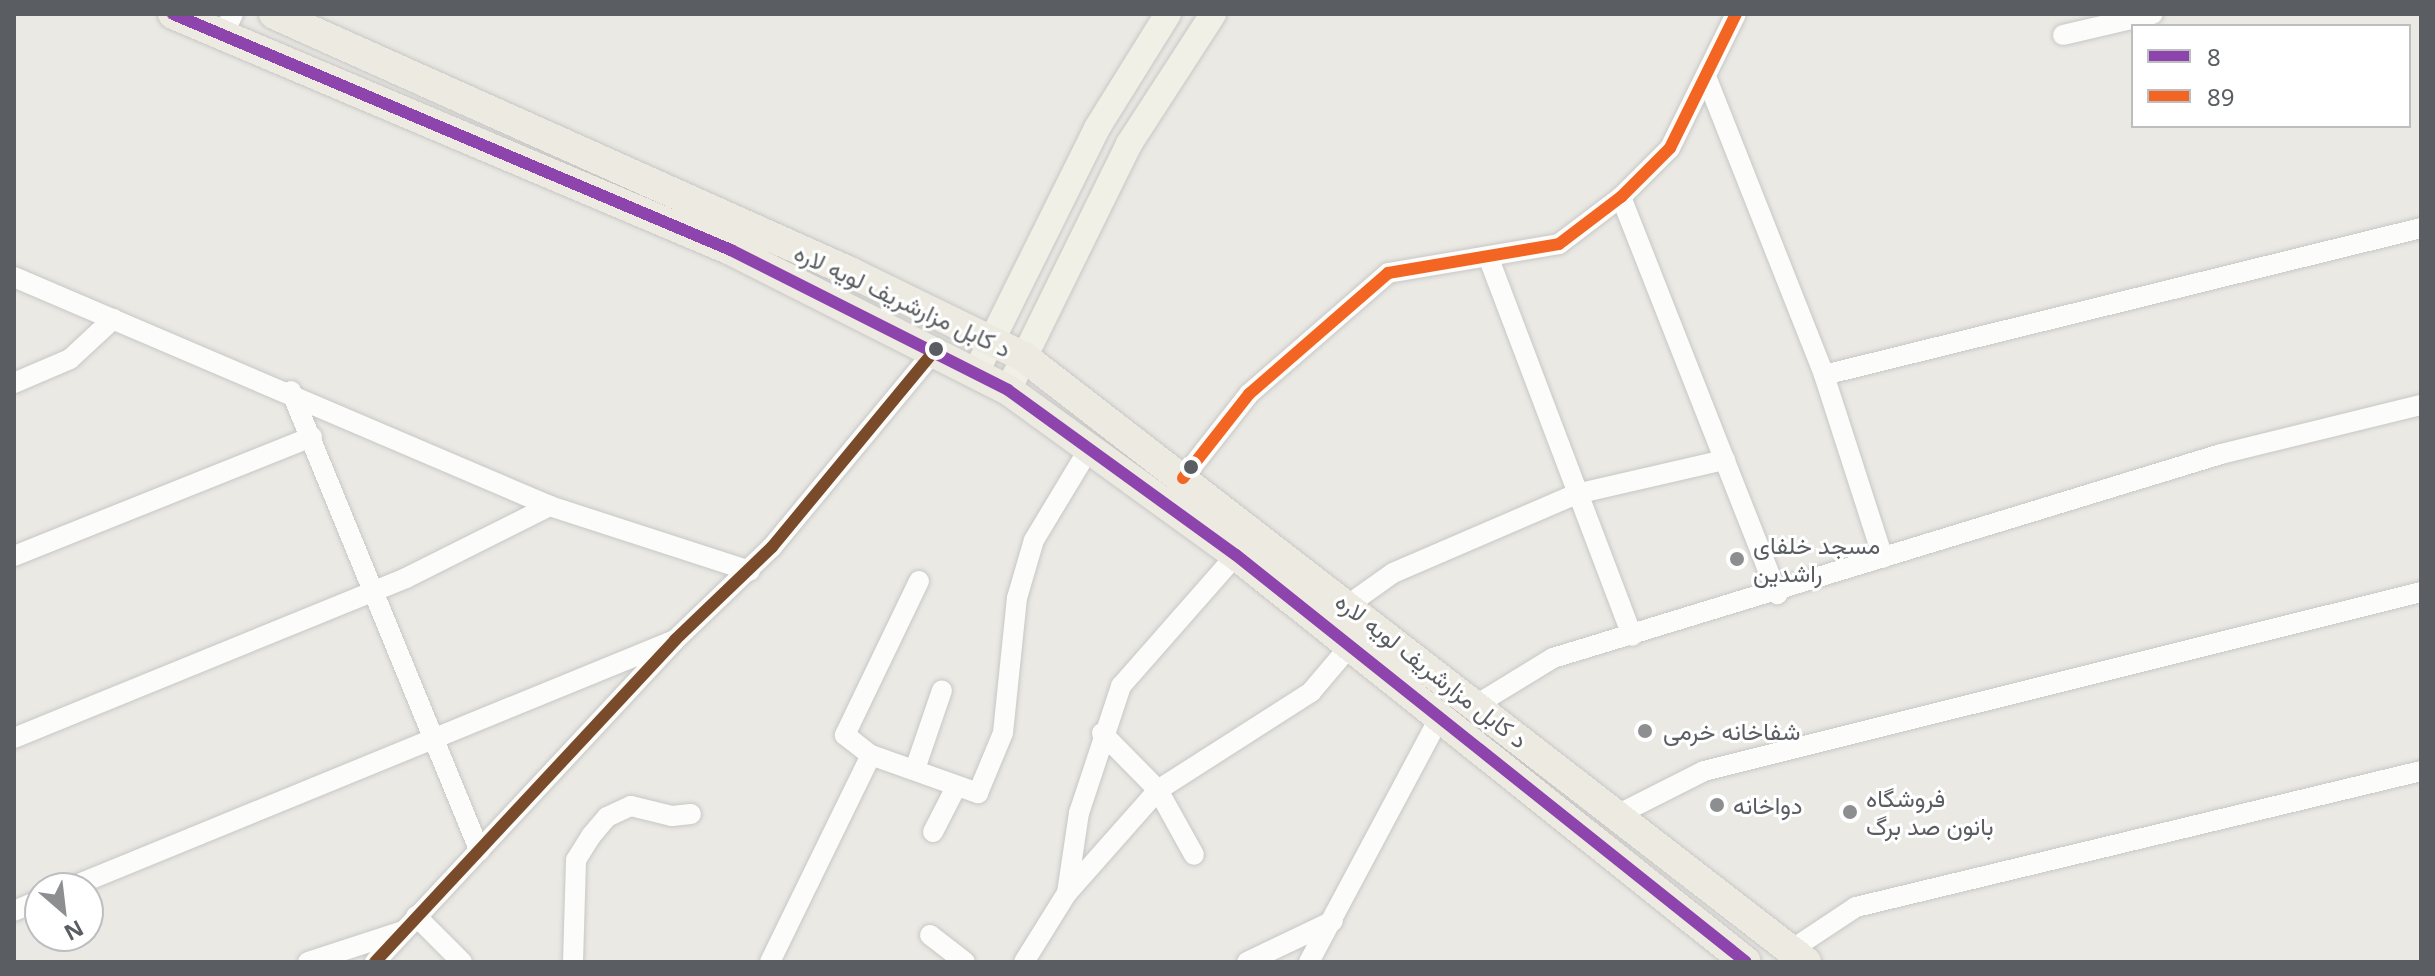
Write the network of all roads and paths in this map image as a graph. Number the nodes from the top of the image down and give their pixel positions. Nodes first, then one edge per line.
1 (173, 14) edge
2 (274, 14) edge
3 (1168, 14) edge
4 (1213, 14) edge
5 (1736, 14) edge
6 (2153, 14) edge
7 (229, 24) edge
8 (2063, 35) dead end
9 (1707, 79) junction
10 (1621, 197) junction
11 (2421, 228) edge
12 (1489, 259) junction
13 (14, 277) edge
14 (113, 319) junction
15 (992, 339) junction
16 (936, 349) junction
17 (1024, 357) junction
18 (976, 372) junction
19 (1824, 375) junction
20 (14, 383) edge
21 (1008, 390) junction
22 (291, 391) junction
23 (2421, 405) edge
24 (312, 437) junction
25 (1087, 452) junction
26 (1725, 460) junction
27 (1183, 478) junction
28 (1576, 494) junction
29 (550, 506) junction
30 (1236, 555) junction
31 (14, 556) edge
32 (1883, 558) junction
33 (750, 571) junction
34 (919, 581) dead end
35 (375, 588) junction
36 (2421, 592) edge
37 (1777, 594) junction
38 (1348, 605) junction
39 (1632, 636) junction
40 (675, 640) junction
41 (1349, 647) junction
42 (942, 690) dead end
43 (1476, 705) junction
44 (1440, 717) junction
45 (1102, 733) junction
46 (434, 736) junction
47 (14, 738) edge
48 (871, 755) junction
49 (915, 769) junction
50 (2421, 771) edge
51 (956, 787) junction
52 (1158, 790) junction
53 (691, 814) dead end
54 (1617, 815) junction
55 (933, 832) dead end
56 (480, 851) junction
57 (1194, 855) dead end
58 (104, 873) edge
59 (1067, 893) junction
60 (1333, 921) junction
61 (409, 923) junction
62 (930, 935) dead end
63 (1798, 956) edge
64 (308, 962) edge
65 (375, 962) edge
66 (462, 962) edge
67 (573, 962) edge
68 (770, 962) edge
69 (965, 962) edge
70 (1024, 962) edge
71 (1247, 962) edge
72 (1309, 962) edge
73 (1746, 962) edge

1 - 7 highway, د کابل مزارشریف لویه لاره
2 - 15 highway, د کابل مزارشریف لویه لاره
3 - 15 main road
4 - 17 main road
5 - 9 street
6 - 8 street
7 - 16 highway, د کابل مزارشریف لویه لاره
9 - 10 street
9 - 19 street
10 - 12 street
10 - 26 street
11 - 19 street
12 - 27 street
12 - 28 street
13 - 14 street
14 - 20 street
14 - 22 street
15 - 17 highway, د کابل مزارشریف لویه لاره
15 - 18 main road
16 - 18 highway, د کابل مزارشریف لویه لاره
16 - 33 street
17 - 21 main road
17 - 27 highway, د کابل مزارشریف لویه لاره
18 - 21 highway, د کابل مزارشریف لویه لاره
19 - 32 street
21 - 25 highway, د کابل مزارشریف لویه لاره
22 - 24 street
22 - 29 street
23 - 32 street
24 - 31 street
24 - 35 street
25 - 30 highway, د کابل مزارشریف لویه لاره
25 - 51 street
26 - 28 street
26 - 37 street
27 - 38 highway, د کابل مزارشریف لویه لاره
28 - 38 street
28 - 39 street
29 - 33 street
29 - 35 street
30 - 41 highway, د کابل مزارشریف لویه لاره
30 - 45 street
32 - 37 street
33 - 40 street
34 - 48 street
35 - 46 street
35 - 47 street
36 - 54 street
37 - 39 street
38 - 43 highway, د کابل مزارشریف لویه لاره
39 - 43 street
40 - 46 street
40 - 56 street
41 - 44 highway, د کابل مزارشریف لویه لاره
41 - 52 street
42 - 49 street
43 - 54 highway, د کابل مزارشریف لویه لاره
44 - 60 street
44 - 73 highway, د کابل مزارشریف لویه لاره
45 - 52 street
45 - 59 street
46 - 56 street
46 - 58 street
48 - 49 street
48 - 68 street
49 - 51 street
50 - 63 street
51 - 55 street
52 - 57 street
52 - 59 street
53 - 67 street
54 - 63 highway, د کابل مزارشریف لویه لاره
56 - 61 street
59 - 70 street
60 - 71 street
60 - 72 street
61 - 64 street
61 - 65 street
61 - 66 street
62 - 69 street

